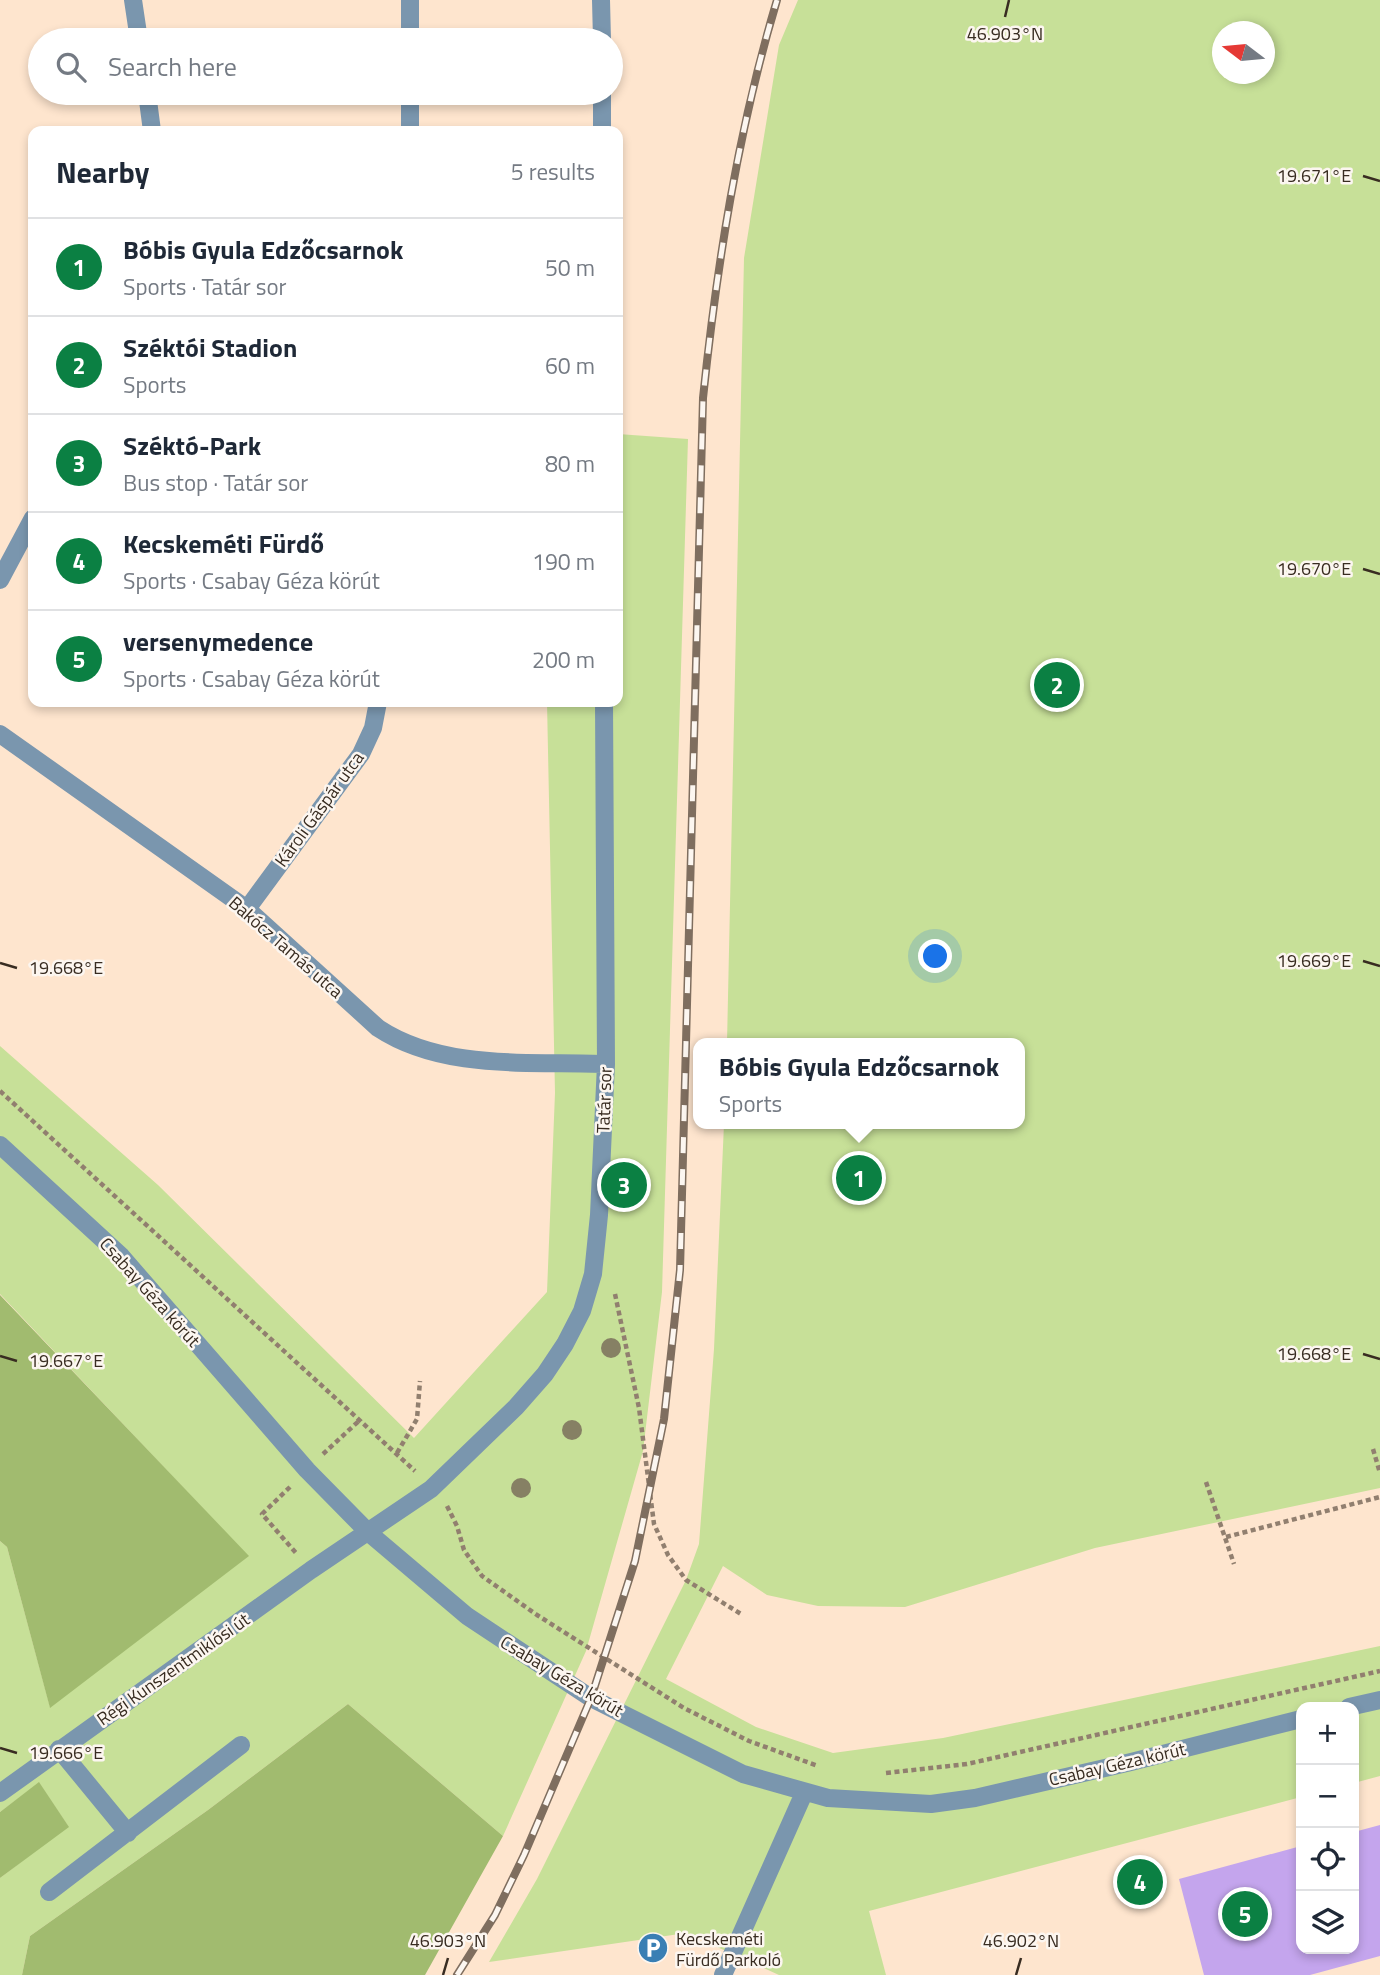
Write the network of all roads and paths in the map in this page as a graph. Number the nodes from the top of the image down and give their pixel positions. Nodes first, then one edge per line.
1 (133, 0) edge
2 (410, 0) edge
3 (601, 0) edge
4 (137, 28) edge
5 (410, 28) edge
6 (601, 28) edge
7 (149, 105) edge
8 (410, 105) edge
9 (602, 105) edge
10 (151, 126) edge
11 (410, 126) edge
12 (602, 126) edge
13 (28, 527) edge
14 (0, 580) edge
15 (377, 707) edge
16 (604, 707) edge
17 (0, 734) edge
18 (247, 909) junction
19 (606, 1064) junction
20 (0, 1091) edge
21 (0, 1145) edge
22 (614, 1289) dead end
23 (421, 1381) dead end
24 (1373, 1449) dead end
25 (397, 1453) junction
26 (1380, 1473) edge
27 (1206, 1482) dead end
28 (431, 1489) junction
29 (1380, 1497) edge
30 (369, 1533) junction
31 (1226, 1537) junction
32 (1234, 1564) dead end
33 (741, 1614) dead end
34 (1380, 1671) edge
35 (1380, 1700) edge
36 (1359, 1705) edge
37 (1296, 1720) edge
38 (241, 1745) dead end
39 (59, 1749) junction
40 (832, 1770) dead end
41 (876, 1773) dead end
42 (0, 1793) edge
43 (804, 1793) junction
44 (128, 1833) junction
45 (49, 1892) dead end
46 (724, 1974) edge

1 - 4 street
2 - 5 street
3 - 6 street
7 - 10 street
8 - 11 street
9 - 12 street
13 - 14 street
15 - 18 street, Károli Gáspár utca
16 - 19 street, Tatár sor
17 - 18 street, Bakócz Tamás utca
18 - 19 street, Bakócz Tamás utca
19 - 28 street, Tatár sor
20 - 25 path
21 - 30 street, Csabay Géza körút
22 - 33 path
23 - 25 path
24 - 26 path
25 - 28 path
27 - 31 path
28 - 30 street, Tatár sor
28 - 40 path
29 - 31 path
30 - 39 street, Régi Kunszentmiklósi út
30 - 43 street, Csabay Géza körút
31 - 32 path
34 - 41 path
35 - 36 street
37 - 43 street, Csabay Géza körút
38 - 44 street
39 - 42 street, Régi Kunszentmiklósi út
39 - 44 street
43 - 46 street
44 - 45 street

